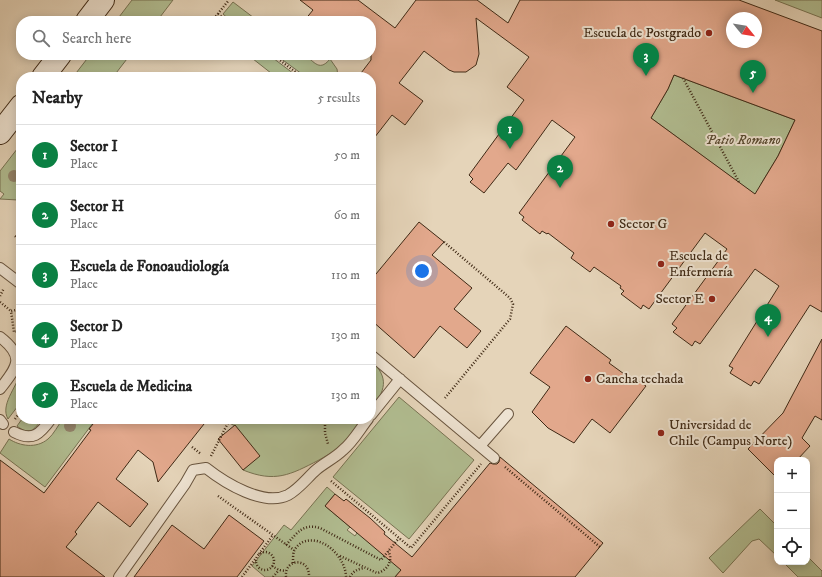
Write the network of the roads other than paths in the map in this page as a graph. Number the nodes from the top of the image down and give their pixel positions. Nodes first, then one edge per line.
1 (103, 0) edge
2 (91, 16) edge
3 (56, 60) edge
4 (47, 72) edge
5 (16, 112) edge
6 (0, 133) edge
7 (0, 268) edge
8 (16, 280) edge
9 (0, 337) edge
10 (376, 359) edge
11 (400, 379) junction
12 (0, 389) edge
13 (376, 409) edge
14 (508, 414) dead end
15 (48, 424) edge
16 (364, 424) edge
17 (14, 432) dead end
18 (480, 446) junction
19 (492, 456) road end
20 (119, 577) edge

1 - 2 main road
3 - 4 main road
5 - 6 main road
7 - 8 lane
9 - 12 lane
10 - 11 lane
11 - 13 lane
11 - 18 lane
14 - 18 lane
15 - 17 lane
16 - 20 lane
18 - 19 lane

